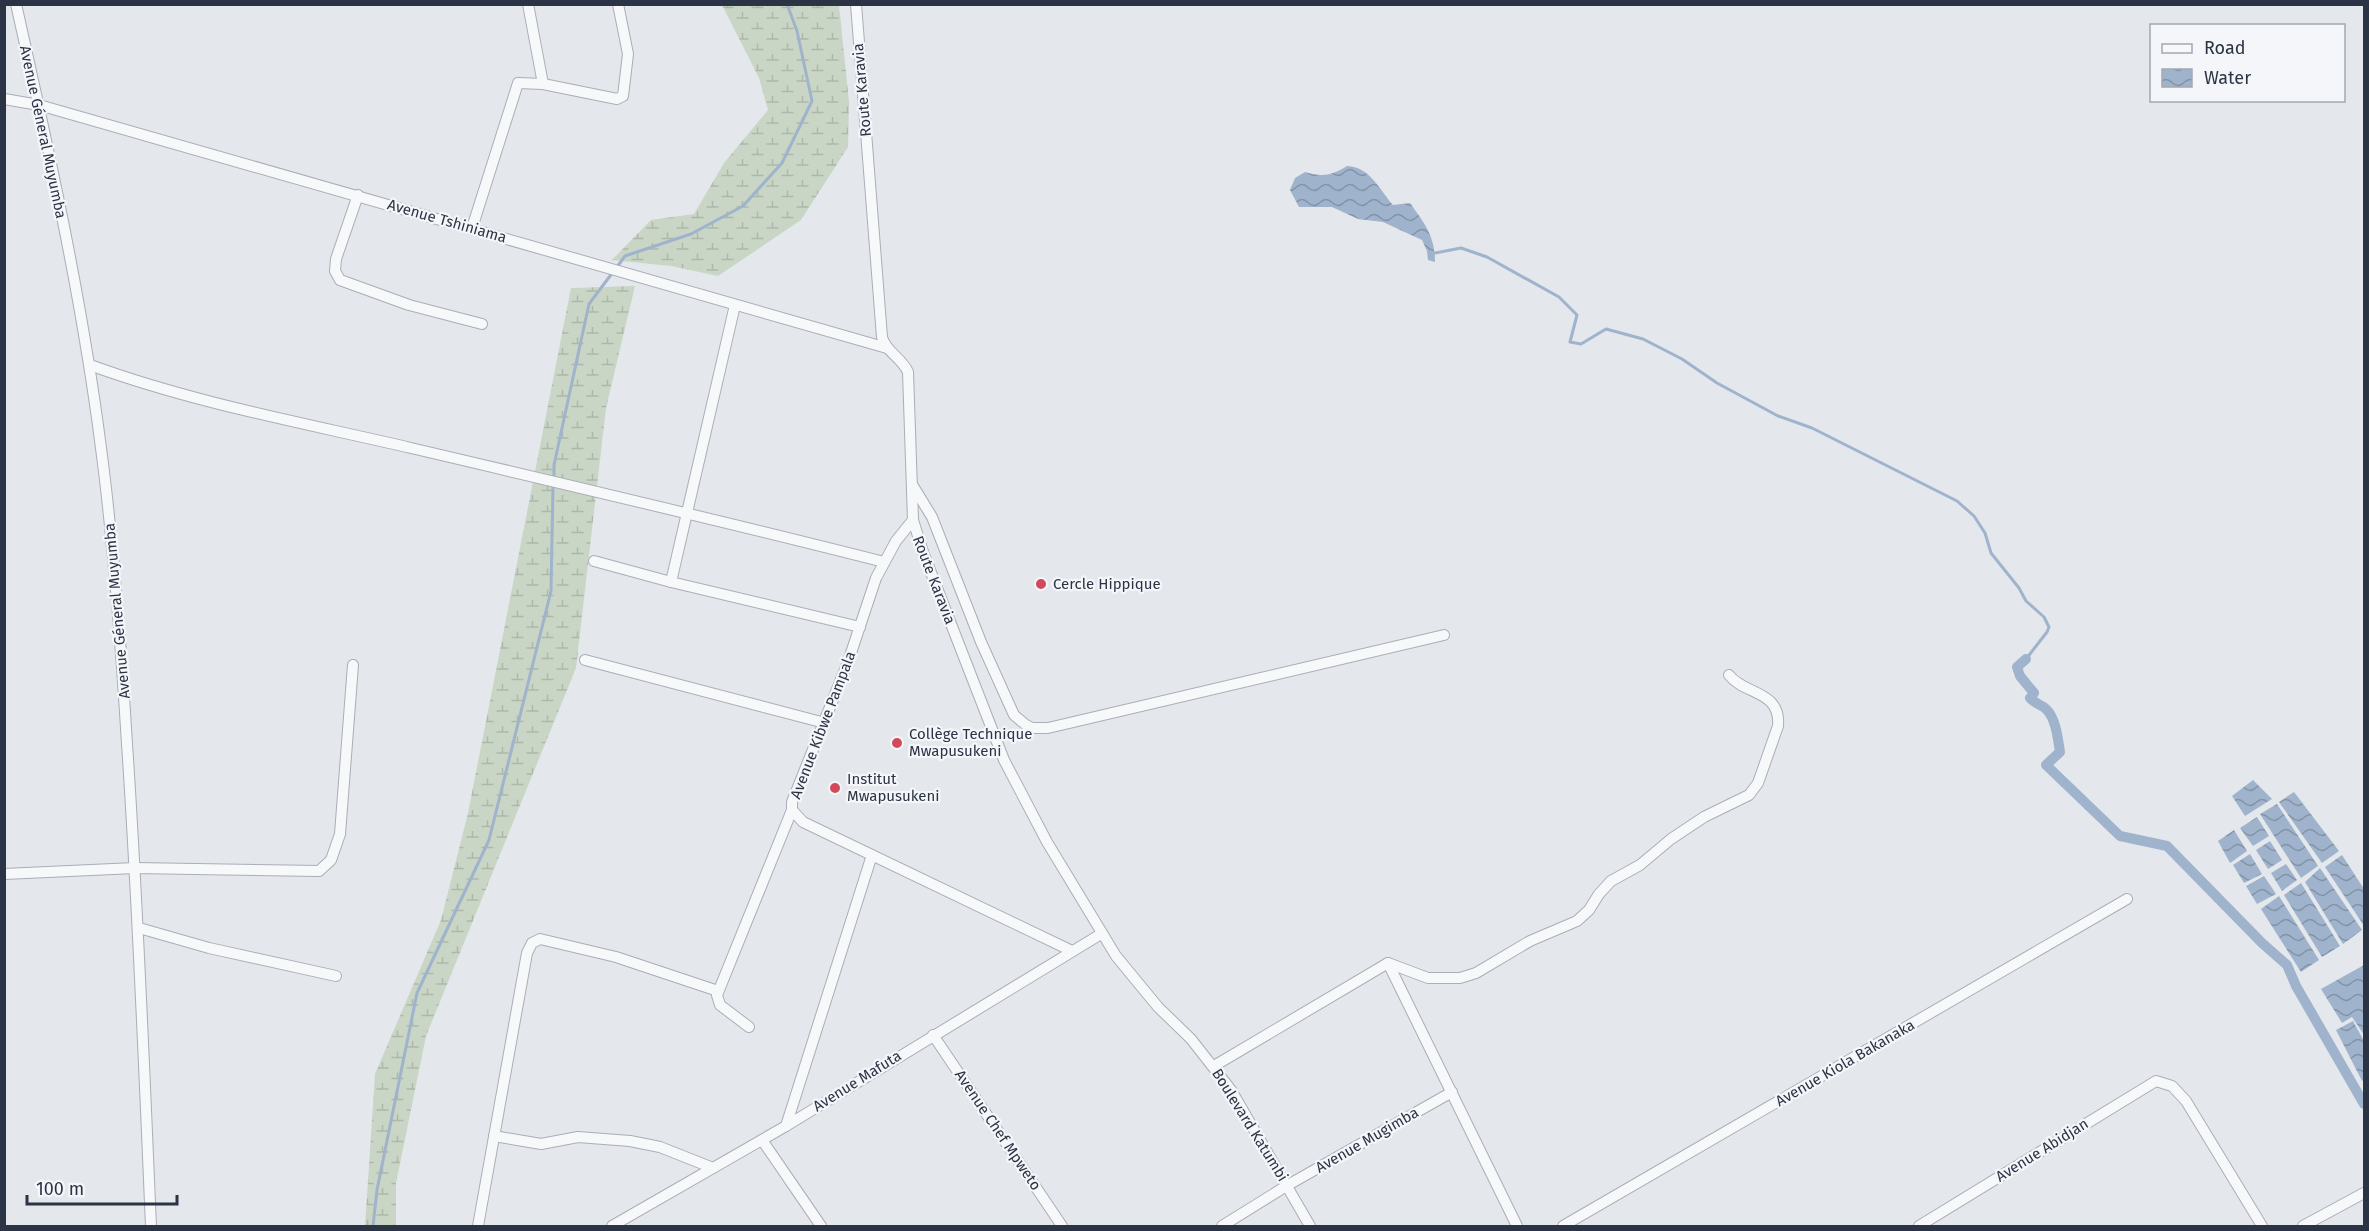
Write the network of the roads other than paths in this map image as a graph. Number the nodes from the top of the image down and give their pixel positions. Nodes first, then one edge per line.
1 (16, 4) edge
2 (528, 4) edge
3 (618, 4) edge
4 (856, 4) edge
5 (543, 84) junction
6 (4, 99) edge
7 (39, 105) junction
8 (358, 195) junction
9 (472, 228) junction
10 (735, 304) junction
11 (482, 324) dead end
12 (881, 324) junction
13 (864, 341) junction
14 (888, 348) junction
15 (90, 366) junction
16 (912, 486) junction
17 (688, 512) junction
18 (913, 520) junction
19 (594, 561) dead end
20 (884, 562) junction
21 (671, 582) junction
22 (860, 627) junction
23 (1444, 635) dead end
24 (585, 660) dead end
25 (353, 665) dead end
26 (1729, 675) dead end
27 (825, 723) junction
28 (792, 810) junction
29 (872, 855) junction
30 (135, 868) junction
31 (4, 874) edge
32 (2127, 899) dead end
33 (139, 928) junction
34 (1101, 934) junction
35 (1072, 951) junction
36 (1388, 963) junction
37 (336, 976) dead end
38 (718, 991) junction
39 (749, 1027) dead end
40 (1182, 1030) joint
41 (933, 1035) junction
42 (1214, 1066) junction
43 (1452, 1092) junction
44 (786, 1125) junction
45 (494, 1137) junction
46 (762, 1140) junction
47 (713, 1168) junction
48 (1288, 1185) junction
49 (2364, 1193) edge
50 (151, 1227) edge
51 (478, 1227) edge
52 (612, 1227) edge
53 (821, 1227) edge
54 (1062, 1227) edge
55 (1222, 1227) edge
56 (1310, 1227) edge
57 (1516, 1227) edge
58 (1563, 1227) edge
59 (1918, 1227) edge
60 (2262, 1227) edge
61 (2303, 1227) edge

1 - 7 street, Avenue Géneral Muyumba
2 - 5 street
3 - 5 street
4 - 12 street, Route Karavia
5 - 9 street
6 - 7 street, Avenue Tshiniama
7 - 8 street, Avenue Tshiniama
7 - 15 street, Avenue Géneral Muyumba
8 - 9 street, Avenue Tshiniama
8 - 11 street
9 - 10 street, Avenue Tshiniama
10 - 13 street, Avenue Tshiniama
10 - 17 street
12 - 13 street
12 - 14 street, Route Karavia
13 - 14 street, Avenue Tshiniama
14 - 16 street, Route Karavia
15 - 17 street
15 - 30 street, Avenue Géneral Muyumba
16 - 18 street, Route Karavia
16 - 23 street
17 - 20 street
17 - 21 street
18 - 20 street, Avenue Kibwe Pampala
18 - 34 street, Route Karavia
19 - 21 street
20 - 22 street, Avenue Kibwe Pampala
21 - 22 street
22 - 27 street, Avenue Kibwe Pampala
24 - 27 street
25 - 30 street
26 - 36 street
27 - 28 street, Avenue Kibwe Pampala
28 - 29 street, Avenue Kibwe Pampala
28 - 38 street
29 - 35 street, Avenue Kibwe Pampala
29 - 44 street
30 - 31 street
30 - 33 street, Avenue Géneral Muyumba
32 - 58 street, Avenue Kiola Bakanaka
33 - 37 street
33 - 50 street, Avenue Géneral Muyumba
34 - 35 street, Avenue Mafuta
34 - 40 street, Route Karavia
35 - 41 street, Avenue Mafuta
36 - 42 street
36 - 43 street
38 - 39 street
38 - 45 street
40 - 42 street, Boulevard Katumbi
41 - 44 street, Avenue Mafuta
41 - 54 street, Avenue Chef Mpweto
42 - 48 street, Boulevard Katumbi
43 - 48 street, Avenue Mugimba
43 - 57 street
44 - 46 street, Avenue Mafuta
45 - 47 street
45 - 51 street
46 - 47 street, Avenue Mafuta
46 - 53 street
47 - 52 street, Avenue Mafuta
48 - 55 street, Avenue Mugimba
48 - 56 street, Boulevard Katumbi
49 - 61 street
59 - 60 street, Avenue Abidjan

